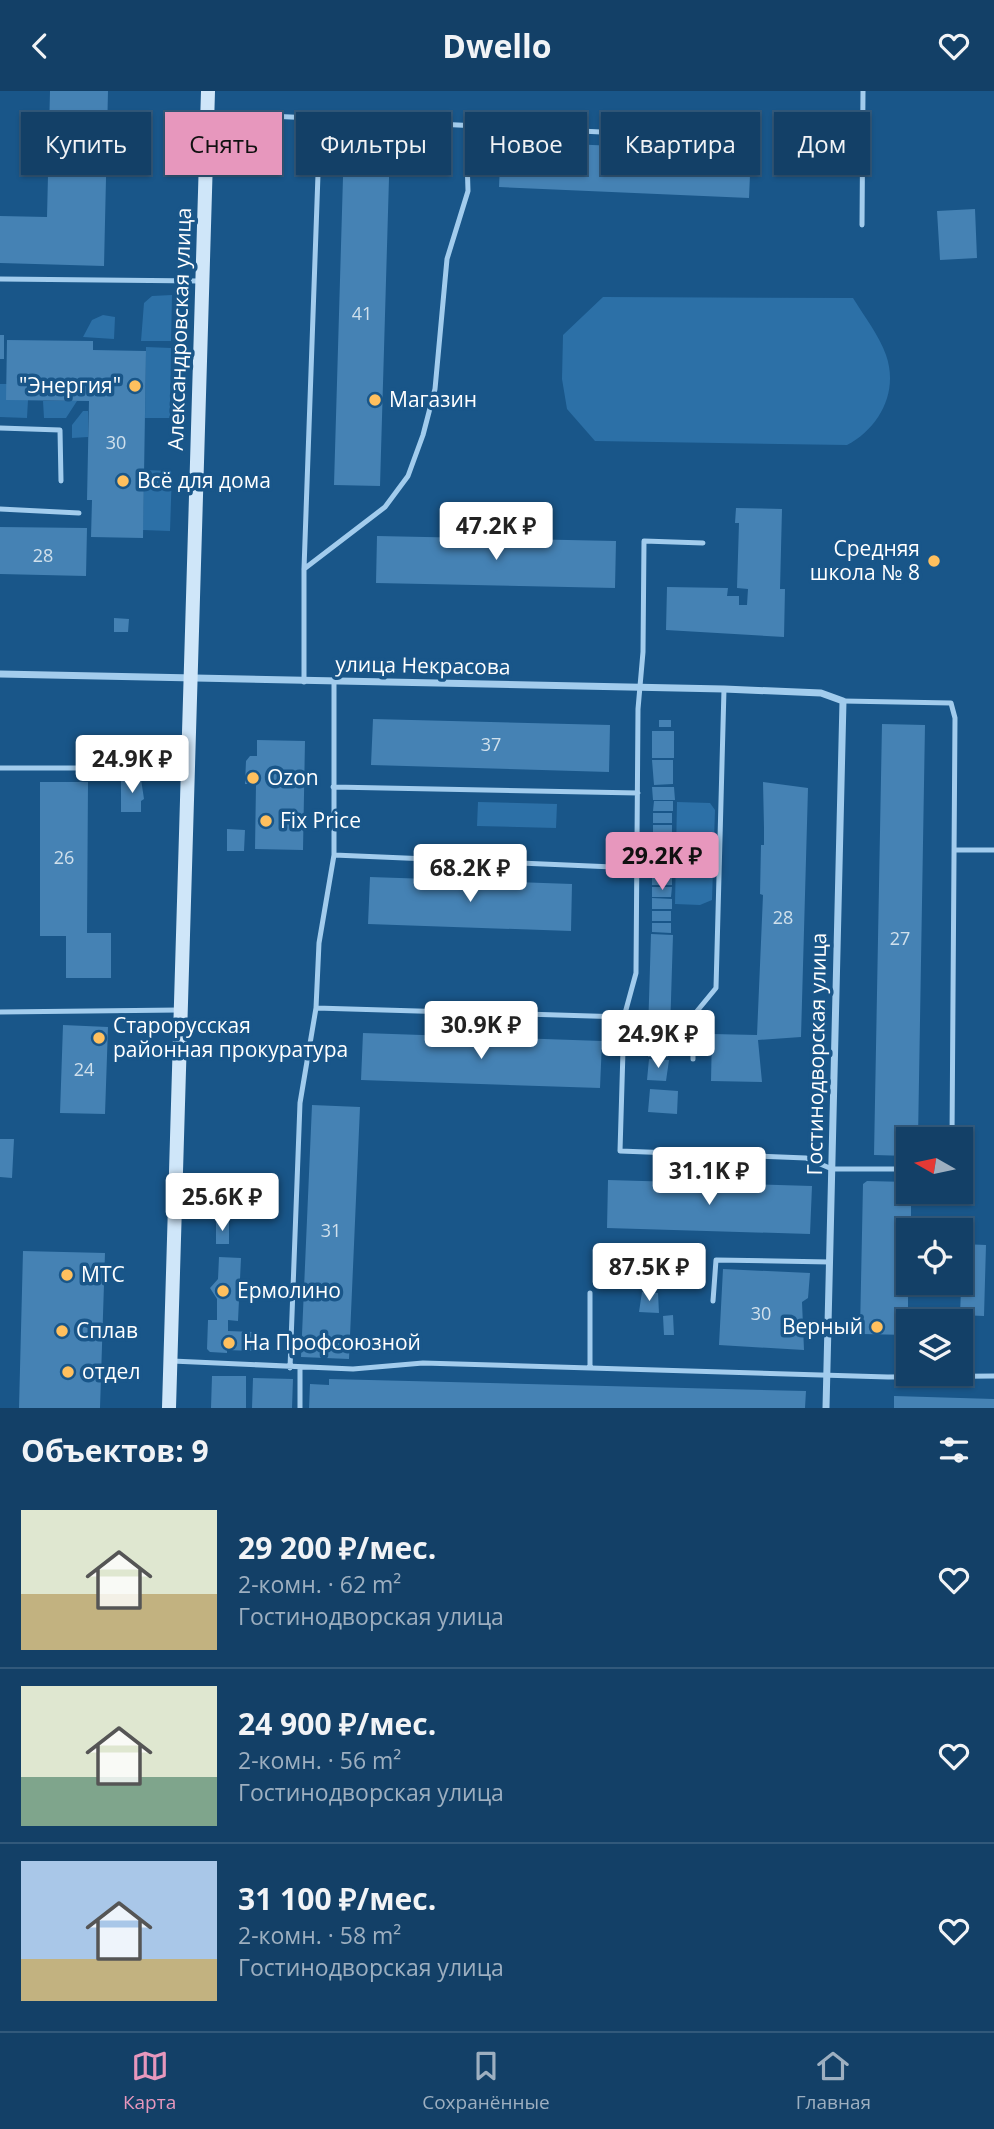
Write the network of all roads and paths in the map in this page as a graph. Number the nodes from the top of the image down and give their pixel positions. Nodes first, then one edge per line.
1 (208, 91) edge
2 (863, 91) edge
3 (207, 112) edge
4 (205, 175) edge
5 (318, 175) edge
6 (468, 175) edge
7 (862, 225) dead end
8 (0, 279) edge
9 (202, 281) junction
10 (0, 428) edge
11 (61, 481) dead end
12 (0, 509) edge
13 (79, 513) dead end
14 (703, 543) dead end
15 (304, 569) junction
16 (0, 674) edge
17 (189, 678) junction
18 (304, 682) junction
19 (334, 682) junction
20 (639, 688) junction
21 (724, 689) junction
22 (843, 701) junction
23 (0, 768) edge
24 (187, 768) junction
25 (333, 787) junction
26 (638, 793) junction
27 (956, 850) junction
28 (994, 850) edge
29 (334, 855) junction
30 (637, 867) junction
31 (316, 1008) junction
32 (182, 1010) junction
33 (0, 1012) edge
34 (624, 1017) junction
35 (693, 1059) dead end
36 (952, 1127) edge
37 (832, 1168) junction
38 (896, 1169) edge
39 (830, 1262) junction
40 (590, 1293) dead end
41 (713, 1301) dead end
42 (170, 1360) junction
43 (590, 1367) junction
44 (290, 1368) junction
45 (300, 1368) junction
46 (828, 1375) junction
47 (994, 1376) edge
48 (169, 1408) edge
49 (300, 1408) edge
50 (826, 1408) edge

1 - 3 street, Александровская улица
2 - 7 lane
4 - 9 street, Александровская улица
5 - 15 lane
6 - 15 lane
8 - 9 lane
9 - 17 street, Александровская улица
10 - 11 lane
12 - 13 lane
14 - 20 lane
15 - 18 lane
16 - 17 street, улица Некрасова
17 - 18 street, улица Некрасова
17 - 24 street, Александровская улица
18 - 19 street, улица Некрасова
19 - 20 street, улица Некрасова
19 - 25 lane
20 - 21 street, улица Некрасова
20 - 26 lane
21 - 22 street, улица Некрасова
21 - 35 lane
22 - 27 lane
22 - 37 street, Гостинодворская улица
23 - 24 lane
24 - 32 street, Александровская улица
25 - 26 lane
25 - 29 lane
26 - 30 lane
27 - 28 lane
27 - 36 lane
29 - 30 lane
29 - 31 lane
30 - 34 lane
31 - 34 lane
31 - 44 lane
32 - 33 lane
32 - 42 street, Александровская улица
34 - 37 lane
37 - 38 lane
37 - 39 street, Гостинодворская улица
39 - 41 lane
39 - 46 street, Гостинодворская улица
40 - 43 lane
42 - 44 lane
42 - 48 street, Александровская улица
43 - 45 lane
43 - 46 lane
44 - 45 lane
45 - 49 lane
46 - 47 lane
46 - 50 street, Гостинодворская улица

